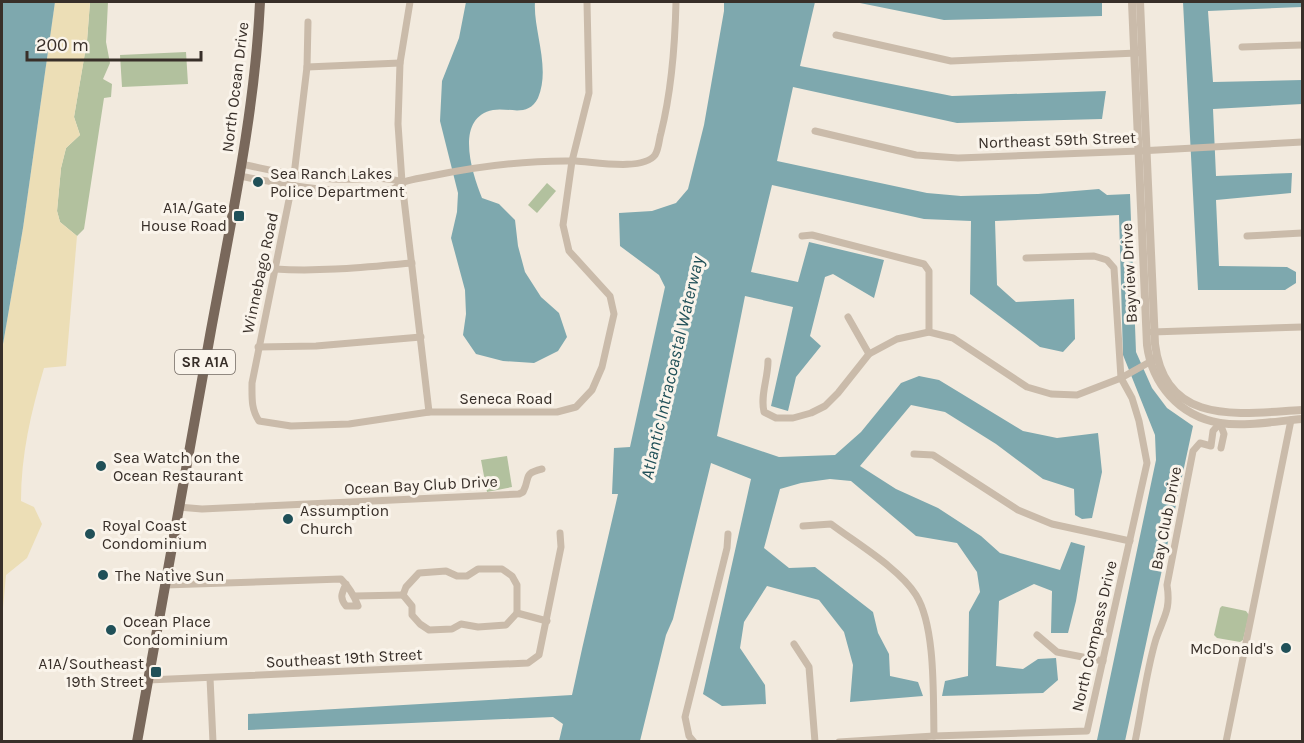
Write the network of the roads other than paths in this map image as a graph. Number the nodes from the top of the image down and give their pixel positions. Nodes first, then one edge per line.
1 (260, 2) edge
2 (410, 2) edge
3 (587, 2) edge
4 (676, 2) edge
5 (1136, 6) edge
6 (308, 22) dead end
7 (836, 35) dead end
8 (1302, 45) edge
9 (1242, 47) dead end
10 (1138, 53) junction
11 (400, 63) junction
12 (307, 67) junction
13 (815, 131) dead end
14 (1302, 142) edge
15 (1143, 151) junction
16 (572, 161) junction
17 (240, 170) junction
18 (294, 175) junction
19 (402, 182) junction
20 (292, 186) junction
21 (1302, 233) edge
22 (802, 236) dead end
23 (1247, 236) dead end
24 (1026, 258) dead end
25 (412, 263) junction
26 (275, 269) junction
27 (848, 317) dead end
28 (1302, 327) edge
29 (929, 332) junction
30 (1151, 332) junction
31 (421, 337) junction
32 (258, 347) junction
33 (869, 354) junction
34 (768, 361) dead end
35 (1150, 361) junction
36 (1121, 378) junction
37 (1302, 410) edge
38 (429, 412) junction
39 (1223, 413) junction
40 (1302, 419) edge
41 (1291, 420) junction
42 (259, 421) joint
43 (1220, 423) junction
44 (1221, 448) dead end
45 (914, 454) dead end
46 (542, 469) dead end
47 (178, 507) junction
48 (803, 526) dead end
49 (560, 533) dead end
50 (728, 534) dead end
51 (1130, 541) junction
52 (346, 584) junction
53 (165, 585) junction
54 (403, 595) junction
55 (355, 596) junction
56 (517, 613) junction
57 (547, 621) junction
58 (1037, 635) dead end
59 (794, 644) dead end
60 (1103, 662) junction
61 (210, 678) junction
62 (148, 680) junction
63 (934, 736) junction
64 (691, 739) edge
65 (137, 741) edge
66 (213, 741) edge
67 (815, 741) edge
68 (839, 741) edge
69 (1135, 741) edge
70 (1226, 741) edge

1 - 17 main road, North Ocean Drive / SR A1A
2 - 11 street
3 - 16 street, Seneca Road
4 - 16 street
5 - 10 street, Bayview Drive
6 - 12 street, Winnebago Road
7 - 10 street
8 - 9 street
10 - 15 street, Bayview Drive
11 - 12 street
11 - 19 street
12 - 18 street, Winnebago Road
13 - 15 street, Northeast 59th Street
14 - 15 street, Northeast 59th Street
15 - 30 street, Bayview Drive
16 - 19 street
16 - 38 street, Seneca Road
17 - 18 street
17 - 20 street
17 - 47 main road, SR A1A
18 - 19 street
18 - 20 street, Winnebago Road
19 - 20 street
19 - 25 street
20 - 26 street, Winnebago Road
21 - 23 street
22 - 29 street
24 - 36 street
25 - 26 street
25 - 31 street
26 - 32 street, Winnebago Road
27 - 33 street
28 - 30 street
29 - 33 street
29 - 36 street
30 - 35 street, Bayview Drive
31 - 32 street
31 - 38 street
32 - 42 street, Winnebago Road
33 - 34 street
35 - 36 street
35 - 39 street, Bayview Drive
35 - 43 street, Bayview Drive
36 - 51 street, North Compass Drive
37 - 39 street, Bayview Drive
38 - 42 street, Seneca Road
39 - 43 street, Bay Club Drive
40 - 41 street, Bayview Drive
41 - 43 street, Bayview Drive
41 - 70 street
43 - 44 street, Bay Club Drive
43 - 69 street, Bay Club Drive
45 - 51 street
46 - 47 street, Ocean Bay Club Drive
47 - 53 main road, SR A1A
48 - 63 street
49 - 57 street
50 - 64 street
51 - 60 street, North Compass Drive
52 - 53 street
52 - 55 street
52 - 55 street
53 - 62 main road, SR A1A
54 - 55 street
54 - 56 street
54 - 56 street
56 - 57 street
57 - 61 street, Southeast 19th Street
58 - 60 street
59 - 67 street
60 - 63 street, North Compass Drive
61 - 62 street, Southeast 19th Street
61 - 66 street
62 - 65 main road, SR A1A
63 - 68 street, North Compass Drive

